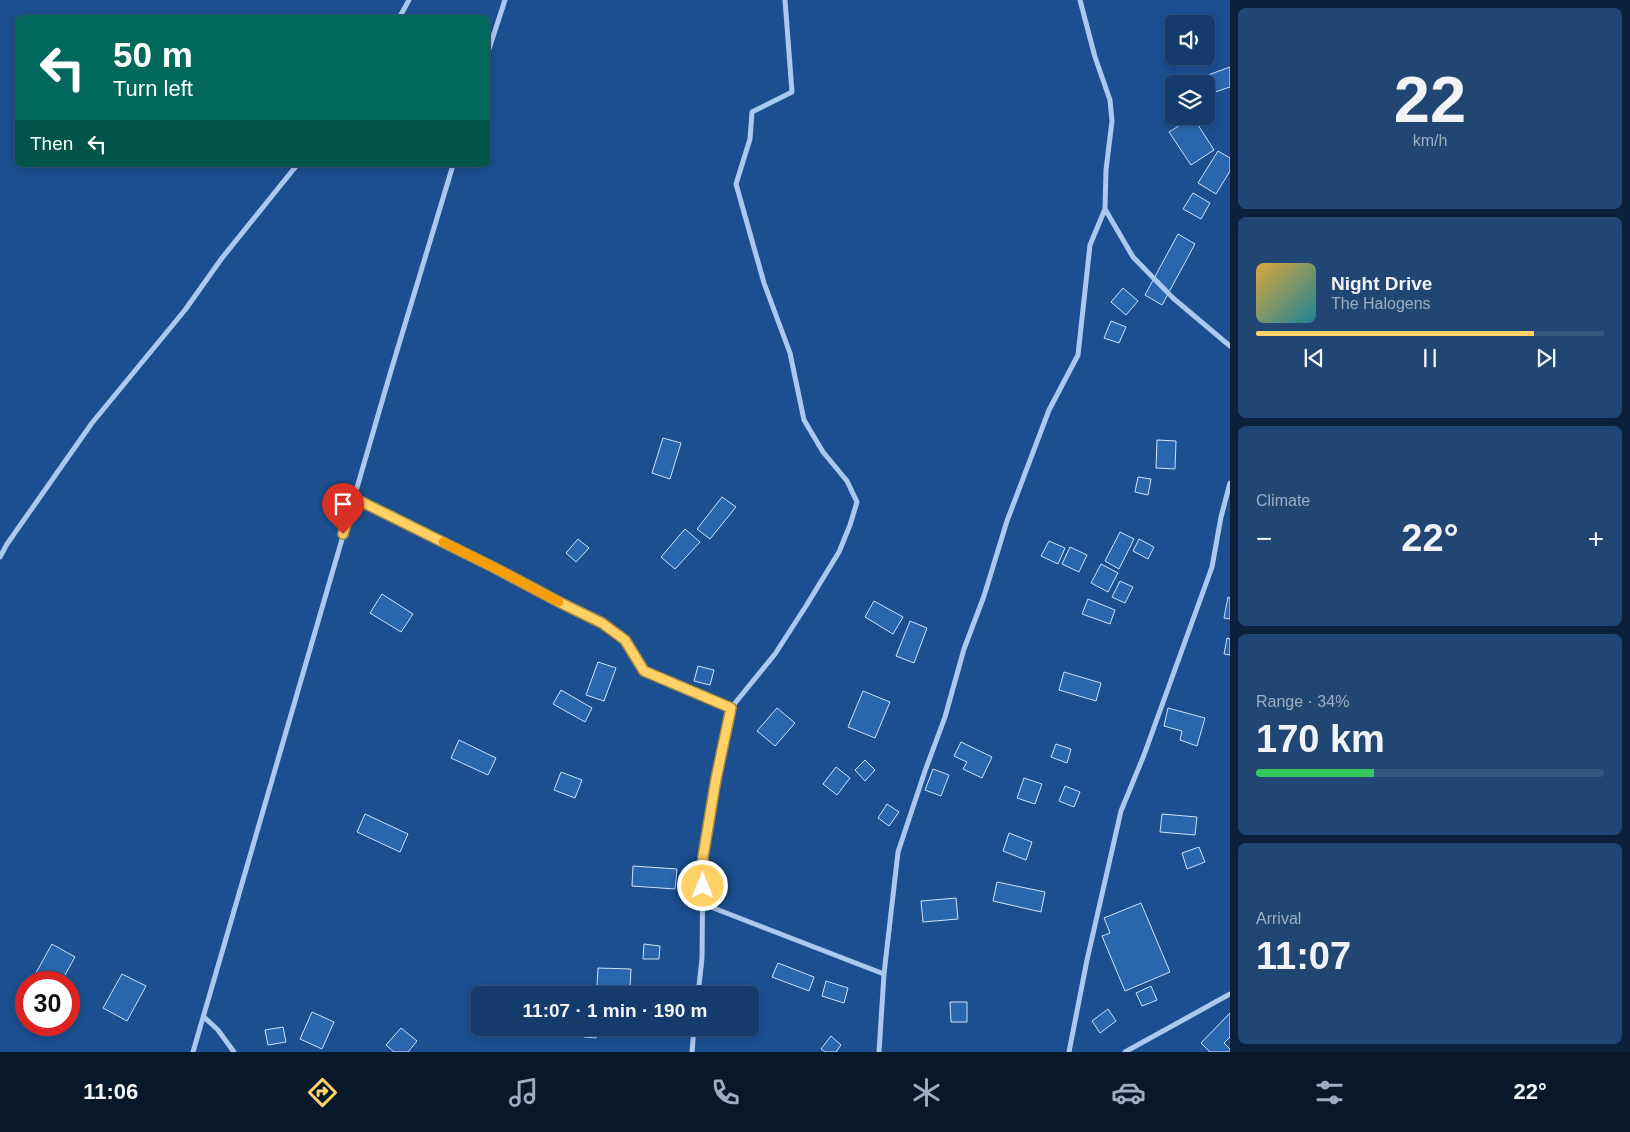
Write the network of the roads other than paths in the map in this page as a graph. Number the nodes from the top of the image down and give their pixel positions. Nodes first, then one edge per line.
1 (409, 0) edge
2 (505, 0) edge
3 (785, 0) edge
4 (1080, 0) edge
5 (401, 15) edge
6 (490, 46) edge
7 (295, 167) edge
8 (452, 167) edge
9 (1106, 210) junction
10 (1230, 346) edge
11 (1230, 483) edge
12 (354, 498) junction
13 (0, 557) edge
14 (731, 708) junction
15 (703, 904) junction
16 (884, 974) junction
17 (699, 986) edge
18 (1230, 994) edge
19 (204, 1017) junction
20 (693, 1036) edge
21 (194, 1052) edge
22 (234, 1052) edge
23 (692, 1052) edge
24 (879, 1052) edge
25 (1069, 1052) edge
26 (1124, 1052) edge

1 - 5 street
2 - 6 street
3 - 14 street
4 - 9 street
7 - 13 street
8 - 12 street
9 - 10 street
9 - 16 street
11 - 25 street
12 - 14 street
12 - 19 street
14 - 15 street
15 - 16 street
15 - 17 street
16 - 24 street
18 - 26 street
19 - 21 street
19 - 22 street
20 - 23 street

